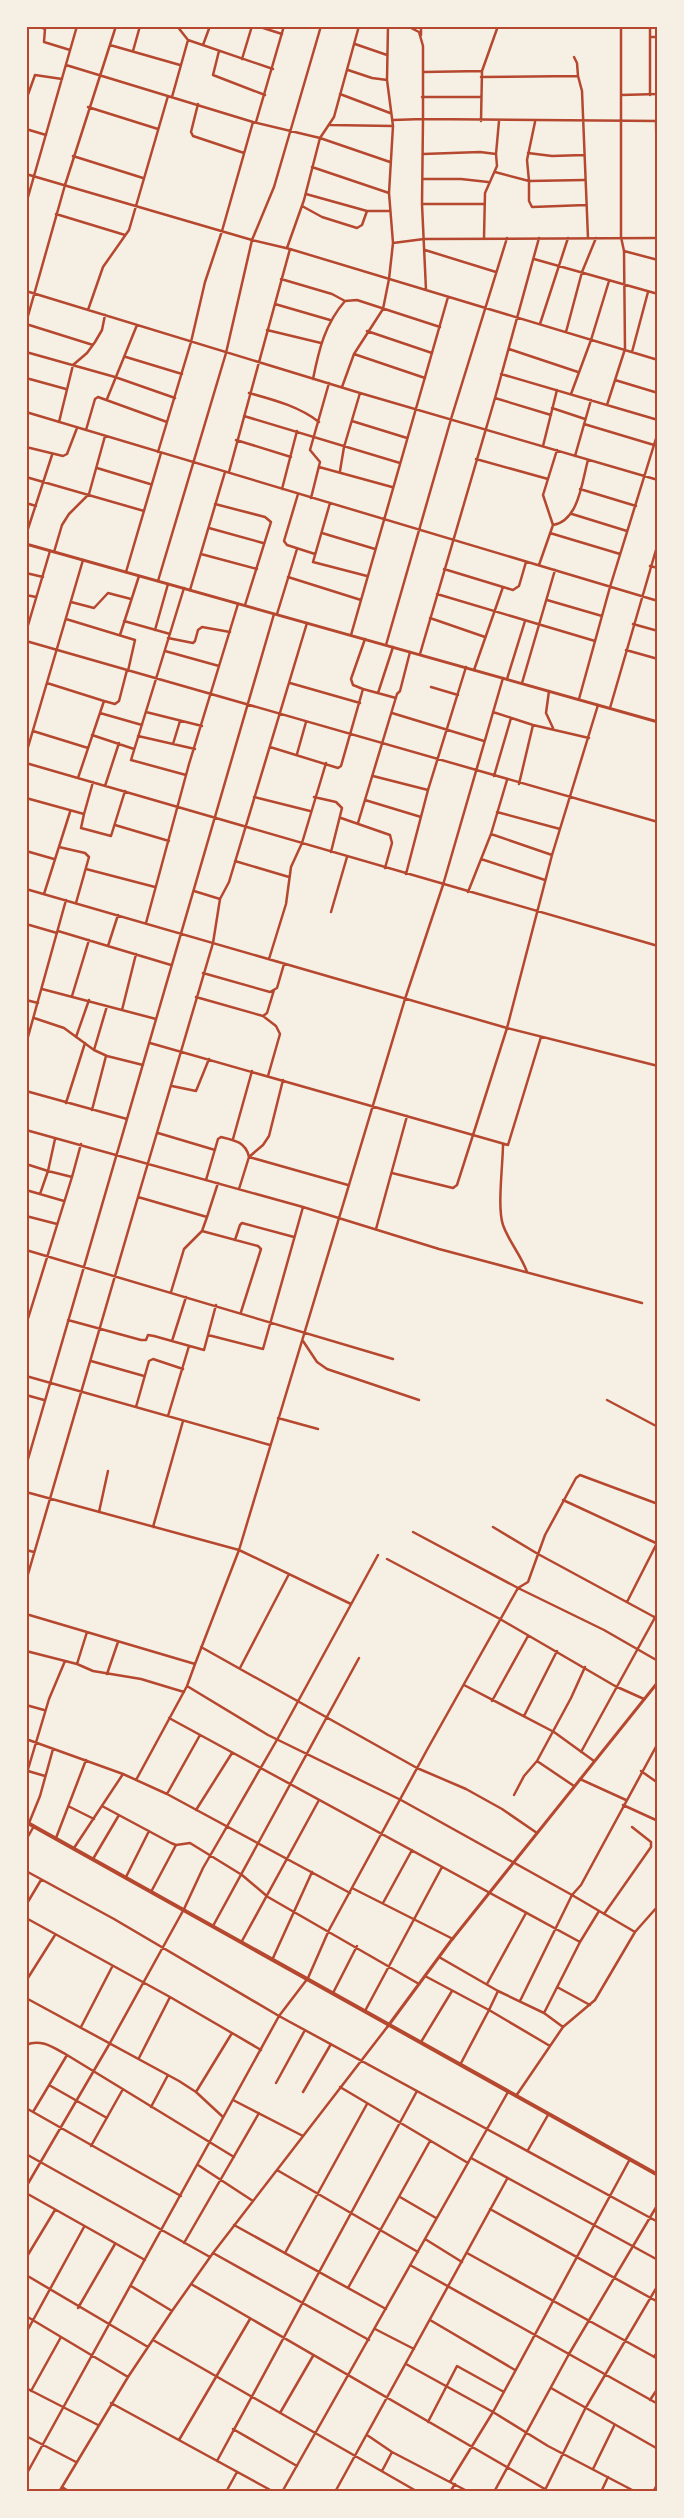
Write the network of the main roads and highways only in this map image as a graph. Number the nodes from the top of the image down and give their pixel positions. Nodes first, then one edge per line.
1 (28, 1822) edge
2 (658, 2175) edge

1 - 2 main road

